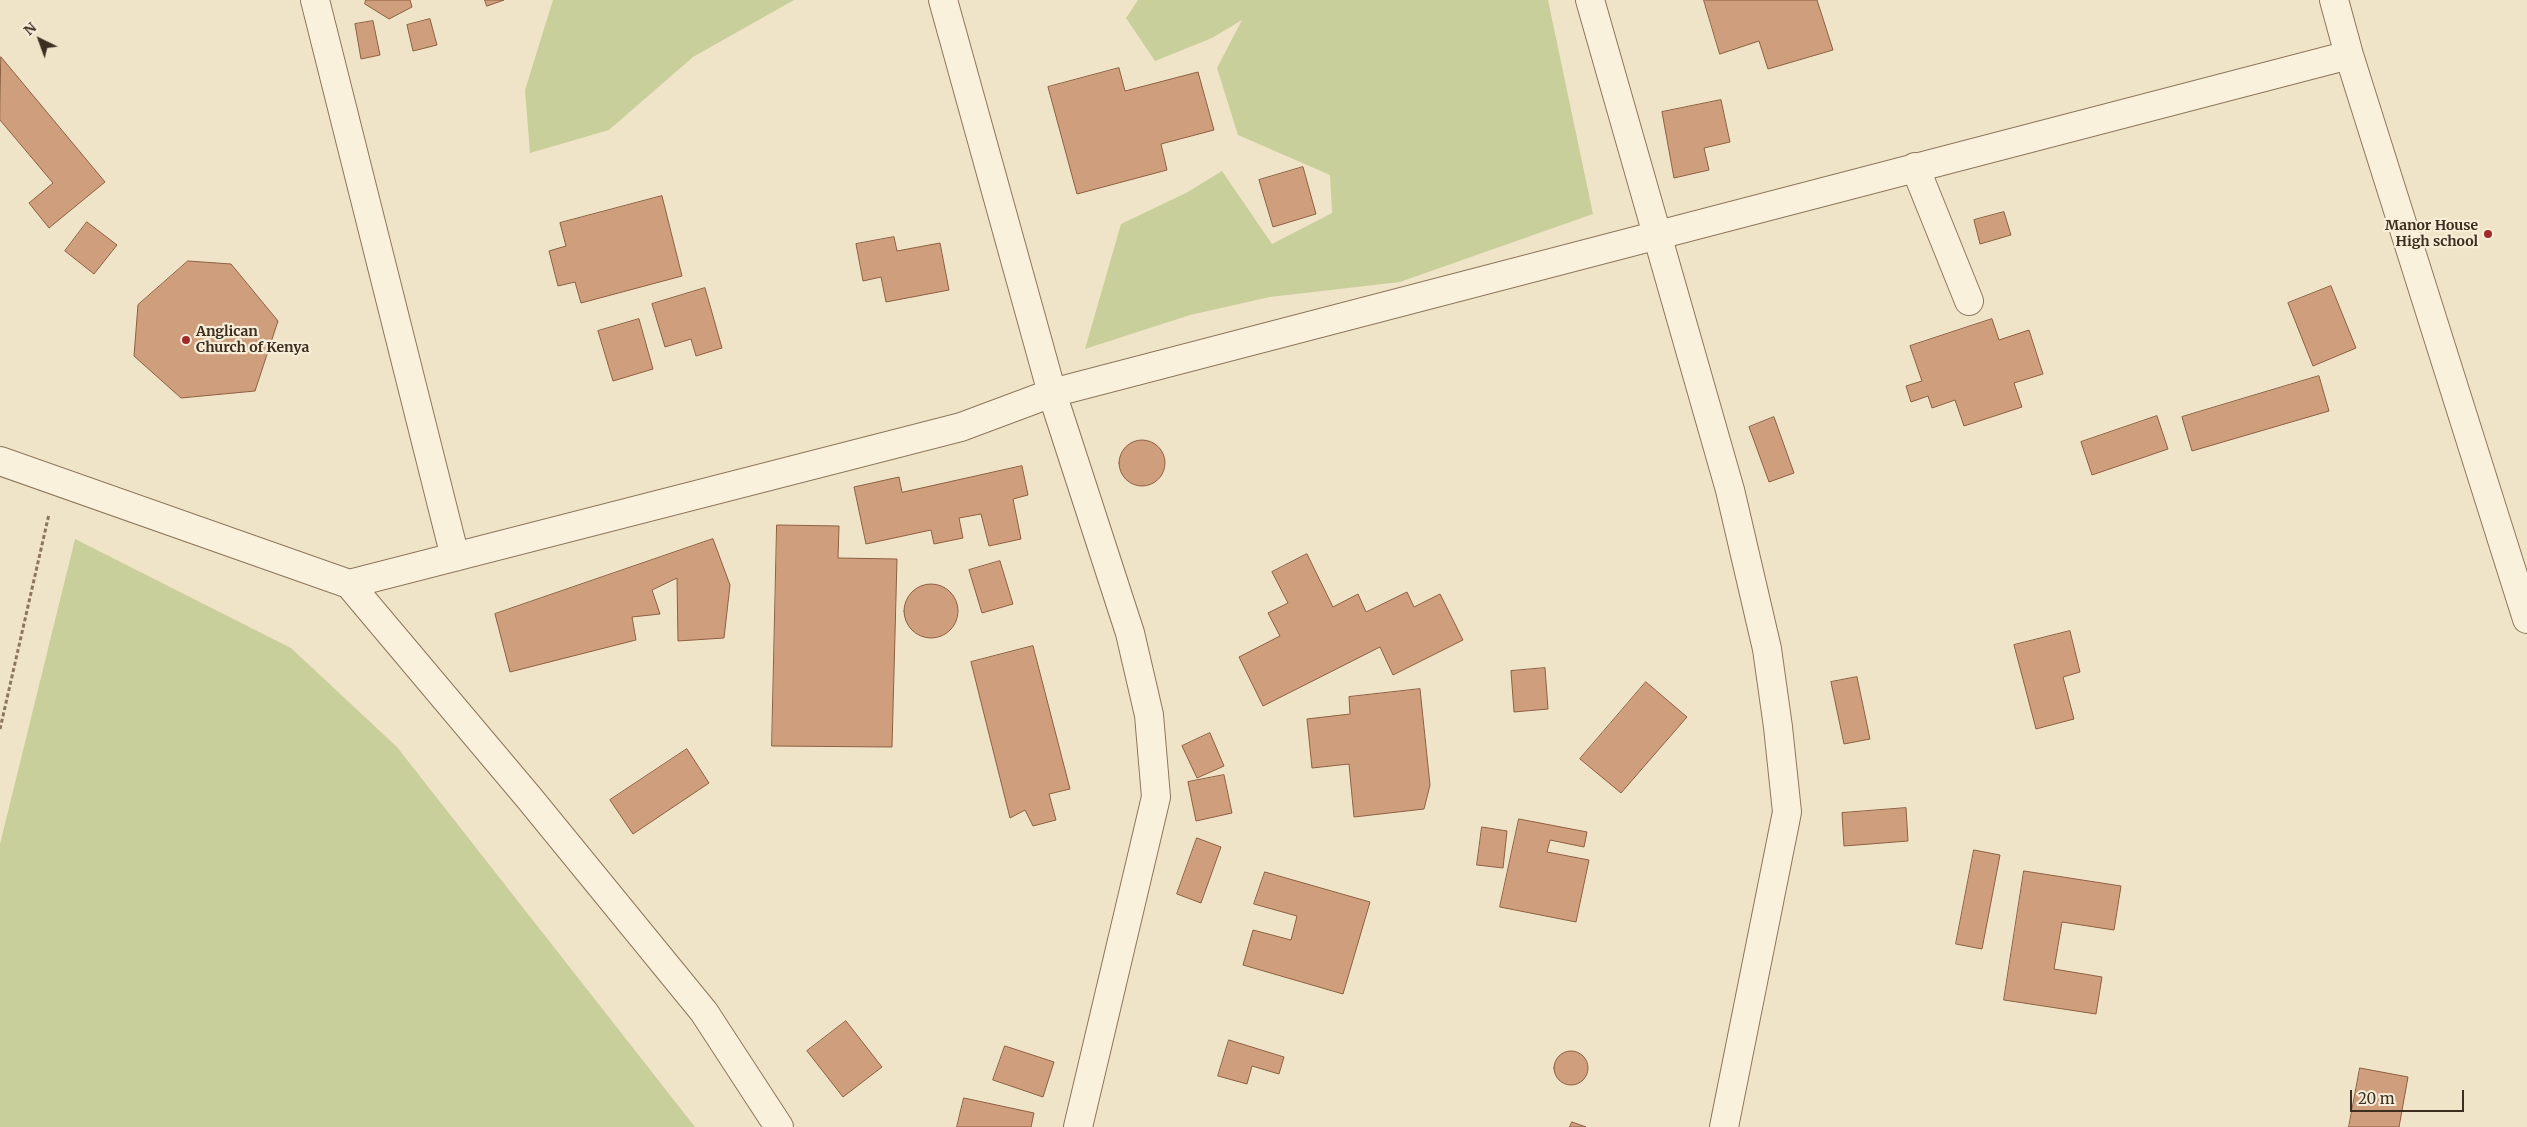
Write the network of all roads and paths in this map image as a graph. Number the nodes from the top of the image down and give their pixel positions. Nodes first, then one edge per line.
1 (315, 0) edge
2 (943, 0) edge
3 (1590, 0) edge
4 (2334, 0) edge
5 (2349, 55) junction
6 (1915, 167) junction
7 (1657, 234) junction
8 (1969, 301) dead end
9 (1052, 393) junction
10 (0, 461) edge
11 (56, 482) junction
12 (455, 557) junction
13 (349, 584) junction
14 (2527, 619) edge
15 (0, 728) edge
16 (780, 1127) edge
17 (1078, 1127) edge
18 (1724, 1127) edge

1 - 12 street
2 - 9 street
3 - 7 street
4 - 5 street
5 - 6 street
5 - 14 street
6 - 7 street
6 - 8 street
7 - 9 street
7 - 18 street
9 - 12 street
9 - 17 street
10 - 11 street
11 - 13 street
11 - 15 path
12 - 13 street
13 - 16 street

